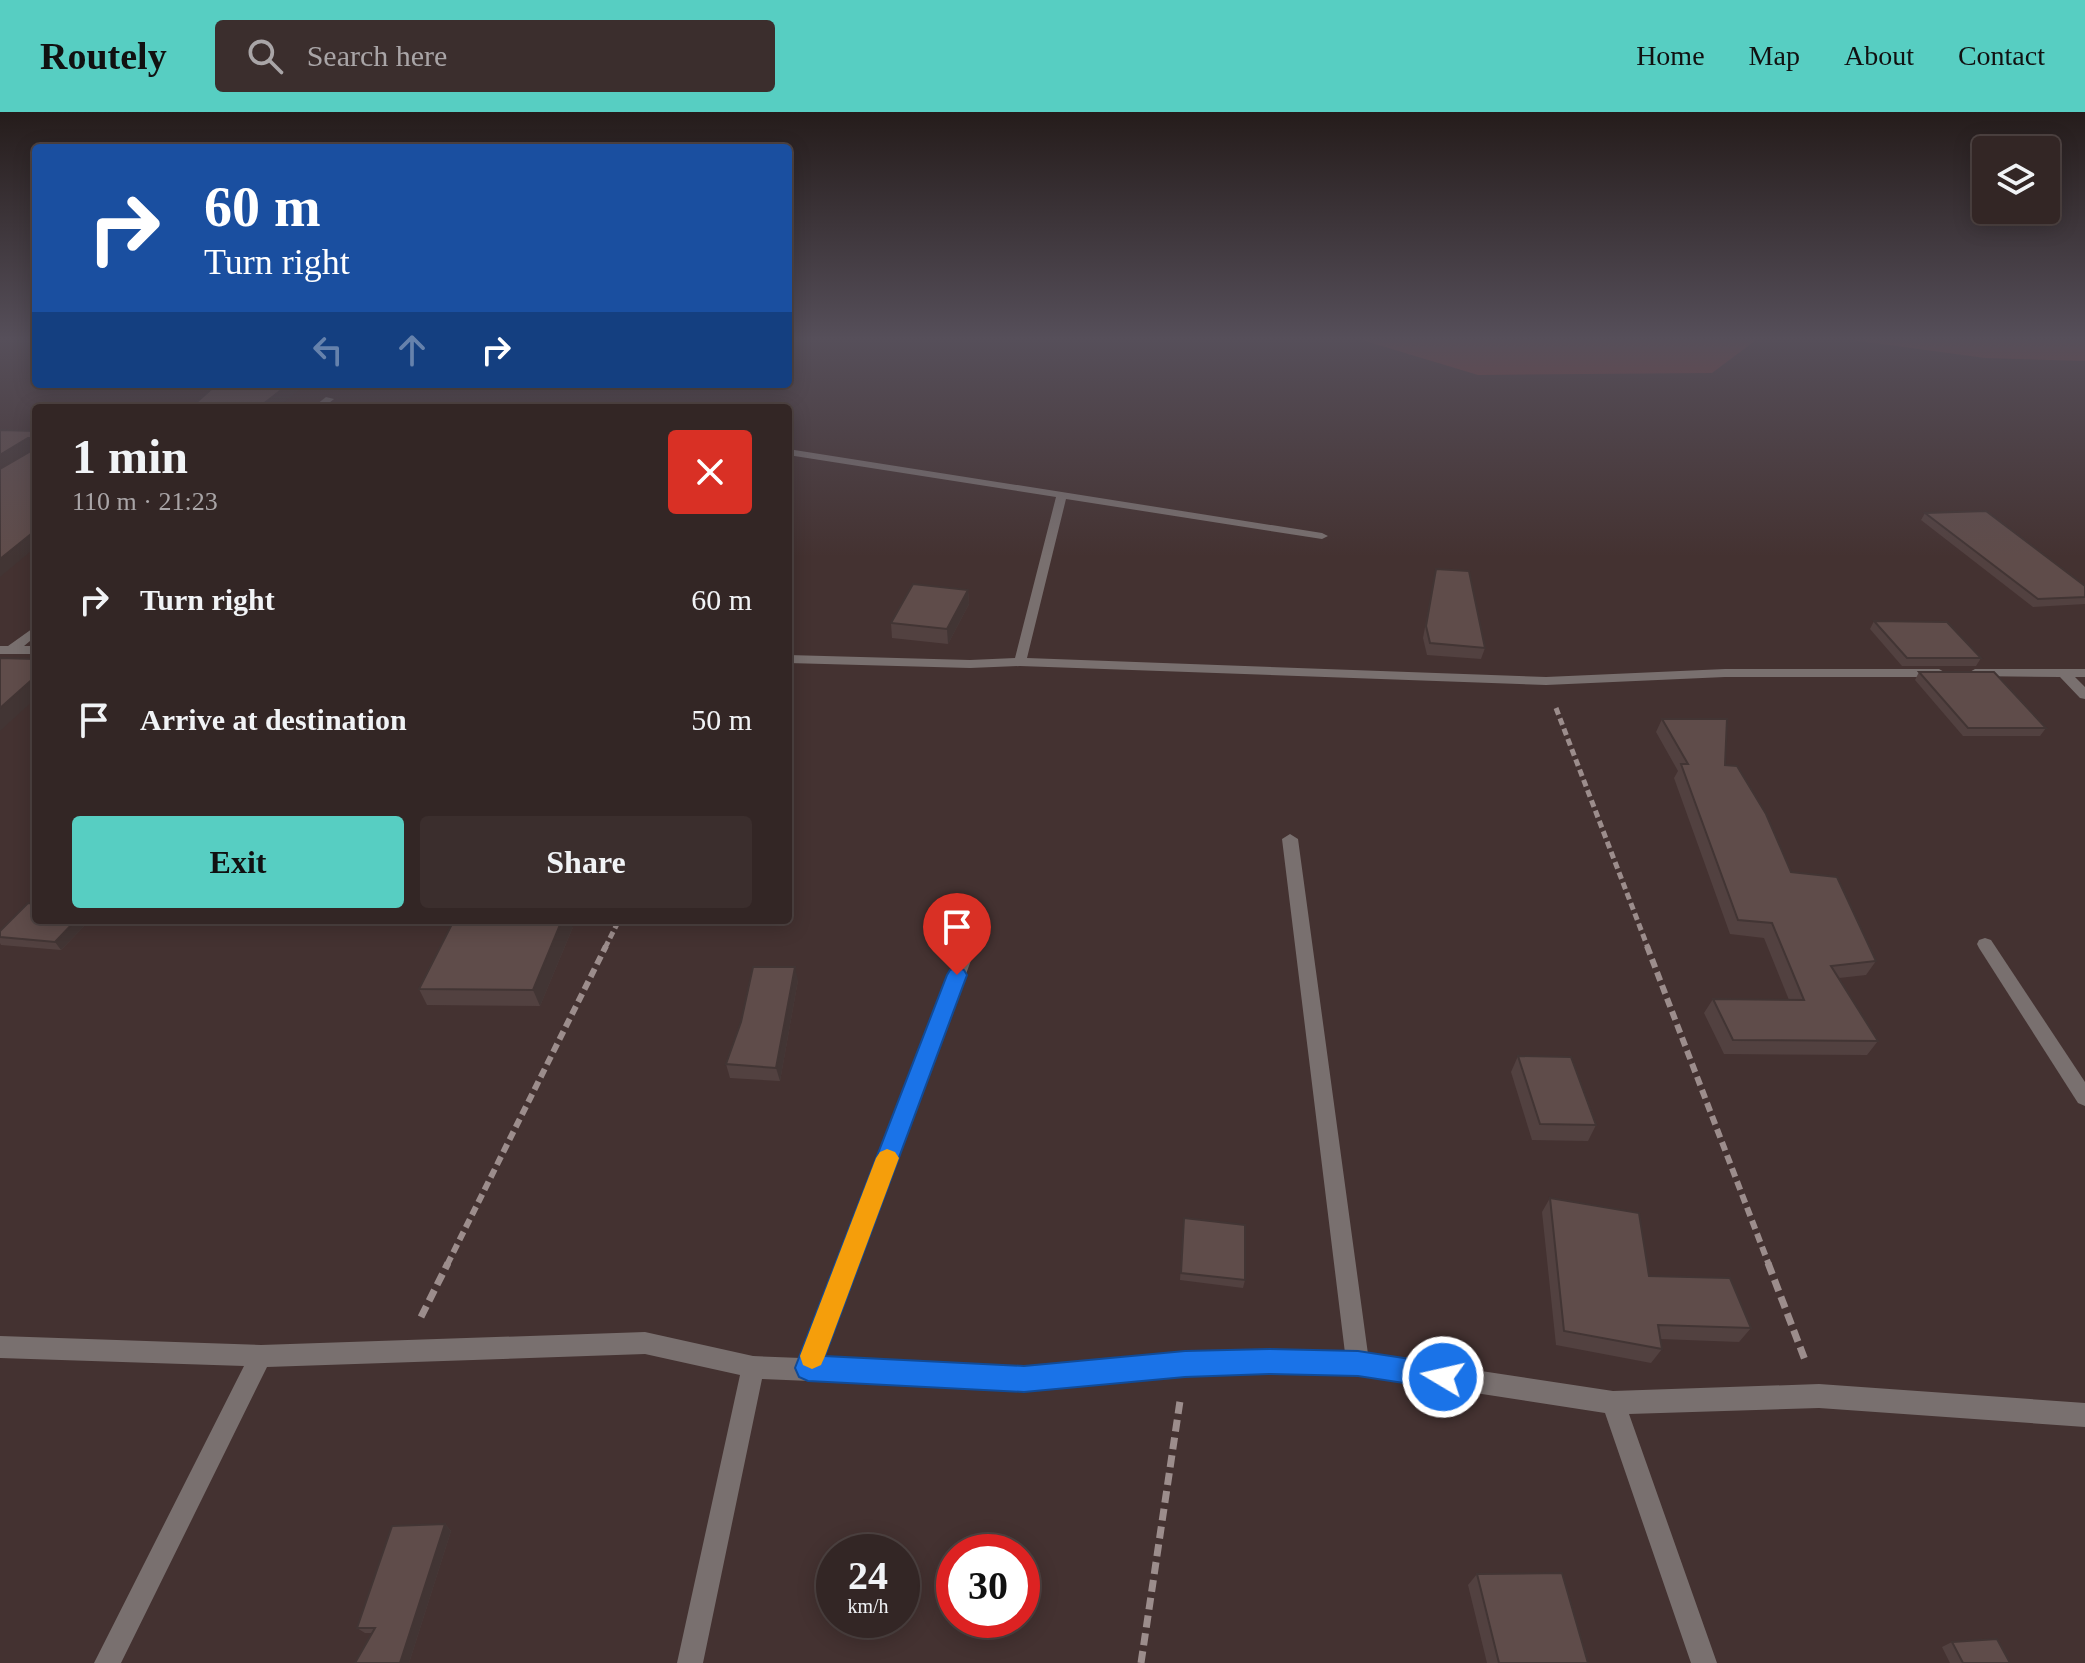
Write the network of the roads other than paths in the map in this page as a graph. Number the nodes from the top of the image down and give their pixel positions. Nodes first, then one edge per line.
1 (792, 453) edge
2 (1062, 495) junction
3 (1322, 536) dead end
4 (32, 633) edge
5 (5, 650) edge
6 (32, 650) edge
7 (792, 659) edge
8 (1020, 662) junction
9 (2064, 673) junction
10 (2085, 673) edge
11 (2085, 695) edge
12 (1290, 839) dead end
13 (1985, 944) dead end
14 (968, 947) dead end
15 (2085, 1098) edge
16 (0, 1347) edge
17 (261, 1356) junction
18 (1358, 1364) junction
19 (753, 1367) junction
20 (808, 1368) junction
21 (1613, 1403) junction
22 (2082, 1420) edge
23 (107, 1663) edge
24 (690, 1663) edge
25 (1704, 1663) edge

1 - 2 street
2 - 3 street
2 - 8 street
4 - 5 street
5 - 6 street
7 - 8 street
8 - 9 street
9 - 10 street
9 - 11 street
12 - 18 street
13 - 15 street
14 - 20 street
16 - 17 street
17 - 19 street
17 - 23 street
18 - 20 street
18 - 21 street
19 - 20 street
19 - 24 street
21 - 22 street
21 - 25 street

